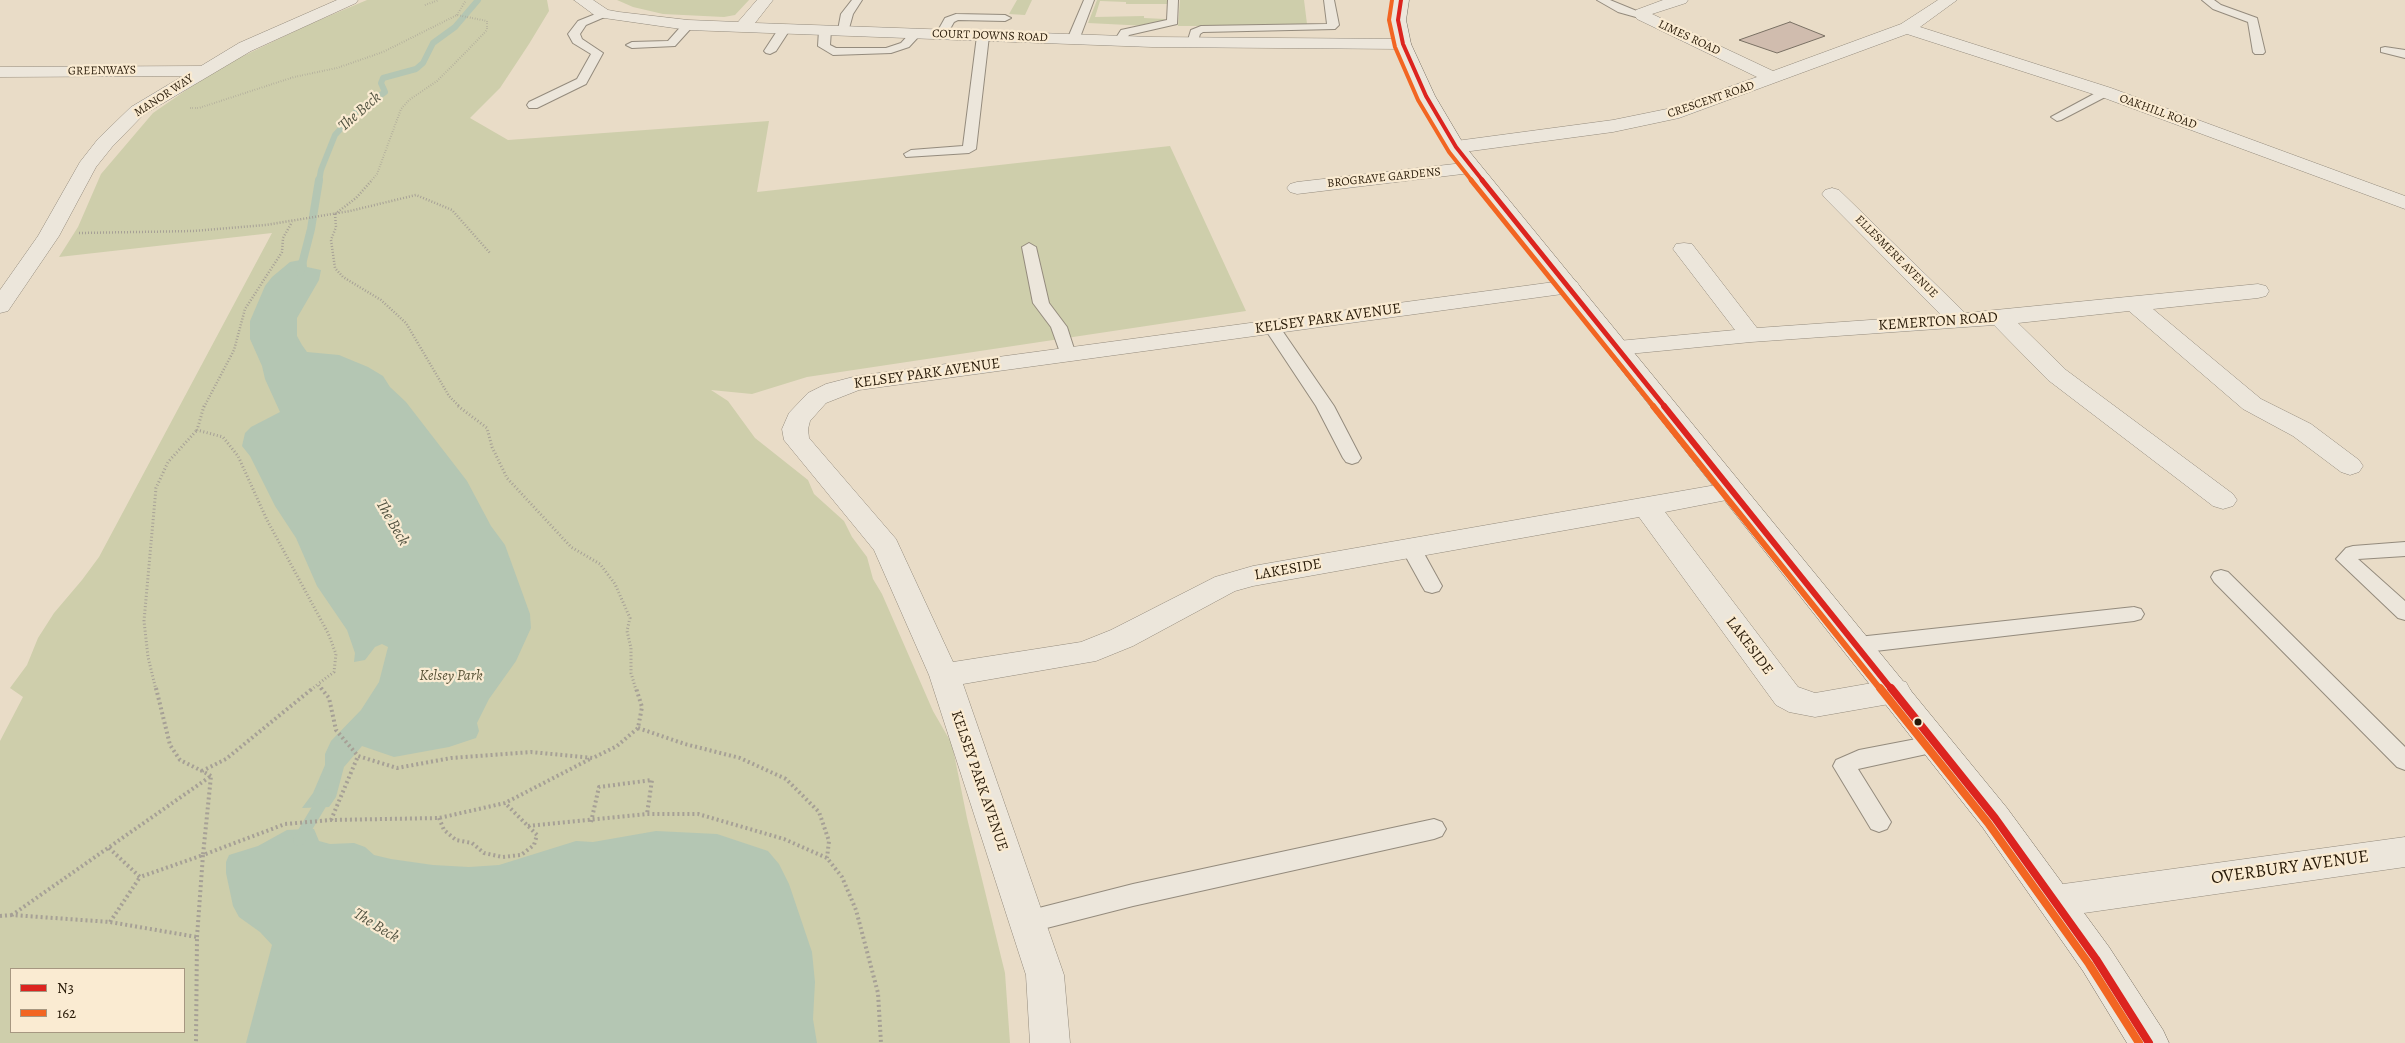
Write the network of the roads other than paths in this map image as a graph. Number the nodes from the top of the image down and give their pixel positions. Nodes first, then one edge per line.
1 (350, 0) edge
2 (582, 0) edge
3 (765, 0) edge
4 (857, 0) edge
5 (1089, 0) edge
6 (1174, 0) edge
7 (1329, 0) edge
8 (1401, 0) edge
9 (1602, 0) edge
10 (1680, 0) edge
11 (1949, 0) edge
12 (2208, 0) edge
13 (604, 14) junction
14 (1643, 16) junction
15 (1005, 18) dead end
16 (688, 25) junction
17 (743, 27) junction
18 (785, 28) junction
19 (1907, 28) junction
20 (826, 30) junction
21 (844, 30) junction
22 (916, 33) junction
23 (942, 34) junction
24 (984, 36) junction
25 (1073, 40) junction
26 (1120, 41) junction
27 (1193, 43) junction
28 (1403, 44) junction
29 (632, 45) dead end
30 (2385, 50) dead end
31 (770, 51) dead end
32 (2259, 52) dead end
33 (2405, 54) edge
34 (203, 70) junction
35 (0, 72) edge
36 (1774, 78) junction
37 (2105, 92) junction
38 (533, 105) dead end
39 (2057, 118) dead end
40 (911, 154) dead end
41 (1464, 157) junction
42 (1279, 178) dead end
43 (1832, 194) dead end
44 (2400, 197) edge
45 (1029, 247) dead end
46 (1684, 249) dead end
47 (1569, 287) junction
48 (2258, 291) dead end
49 (2135, 305) junction
50 (0, 306) edge
51 (2000, 318) junction
52 (1959, 320) junction
53 (1271, 326) junction
54 (1751, 335) junction
55 (1618, 348) junction
56 (1068, 355) junction
57 (1352, 458) dead end
58 (2350, 466) dead end
59 (1733, 491) junction
60 (2223, 500) dead end
61 (1646, 506) junction
62 (1411, 548) junction
63 (2405, 549) edge
64 (2221, 577) dead end
65 (1432, 586) dead end
66 (2405, 613) edge
67 (2134, 614) dead end
68 (1858, 645) junction
69 (944, 675) junction
70 (1895, 691) junction
71 (1938, 744) junction
72 (2405, 761) edge
73 (1879, 822) dead end
74 (1434, 829) dead end
75 (2405, 852) edge
76 (2056, 902) junction
77 (1027, 922) junction
78 (1050, 1043) edge
79 (2149, 1043) edge

1 - 34 street, MANOR WAY
2 - 13 street, COURT DOWNS ROAD
3 - 17 street
4 - 21 lane
5 - 25 lane
6 - 26 lane
7 - 27 lane
8 - 28 street
9 - 14 lane
10 - 14 street, LIMES ROAD
11 - 19 street, CRESCENT ROAD
12 - 32 lane
13 - 16 street, COURT DOWNS ROAD
13 - 38 lane
14 - 36 street, LIMES ROAD
15 - 23 lane
16 - 17 street, COURT DOWNS ROAD
16 - 29 lane
17 - 18 street, COURT DOWNS ROAD
18 - 20 street, COURT DOWNS ROAD
18 - 31 lane
19 - 36 street, CRESCENT ROAD
19 - 37 street, OAKHILL ROAD
20 - 21 street, COURT DOWNS ROAD
20 - 22 lane
21 - 22 street, COURT DOWNS ROAD
22 - 23 street, COURT DOWNS ROAD
23 - 24 street, COURT DOWNS ROAD
24 - 25 street, COURT DOWNS ROAD
24 - 40 lane
25 - 26 street, COURT DOWNS ROAD
26 - 27 street, COURT DOWNS ROAD
27 - 28 street, COURT DOWNS ROAD
28 - 41 street
30 - 33 lane
34 - 35 street, GREENWAYS
34 - 50 street, MANOR WAY
36 - 41 street, CRESCENT ROAD
37 - 39 lane
37 - 44 street, OAKHILL ROAD
41 - 42 street, BROGRAVE GARDENS
41 - 47 street
43 - 52 street, ELLESMERE AVENUE
45 - 56 lane
46 - 54 street
47 - 53 street, KELSEY PARK AVENUE
47 - 55 street
48 - 49 street, KEMERTON ROAD
49 - 51 street, KEMERTON ROAD
49 - 58 street
51 - 52 street, KEMERTON ROAD
51 - 60 street
52 - 54 street, KEMERTON ROAD
53 - 56 street, KELSEY PARK AVENUE
53 - 57 lane
54 - 55 street, KEMERTON ROAD
55 - 59 street
56 - 69 street, KELSEY PARK AVENUE
59 - 61 street, LAKESIDE
59 - 68 street
61 - 62 street, LAKESIDE
61 - 70 street, LAKESIDE
62 - 65 lane
62 - 69 street, LAKESIDE
63 - 66 lane
64 - 72 lane
67 - 68 lane
68 - 70 street
69 - 77 street, KELSEY PARK AVENUE
70 - 71 street
71 - 73 lane
71 - 76 street
74 - 77 lane
75 - 76 street, OVERBURY AVENUE
76 - 79 street
77 - 78 street, KELSEY PARK AVENUE

